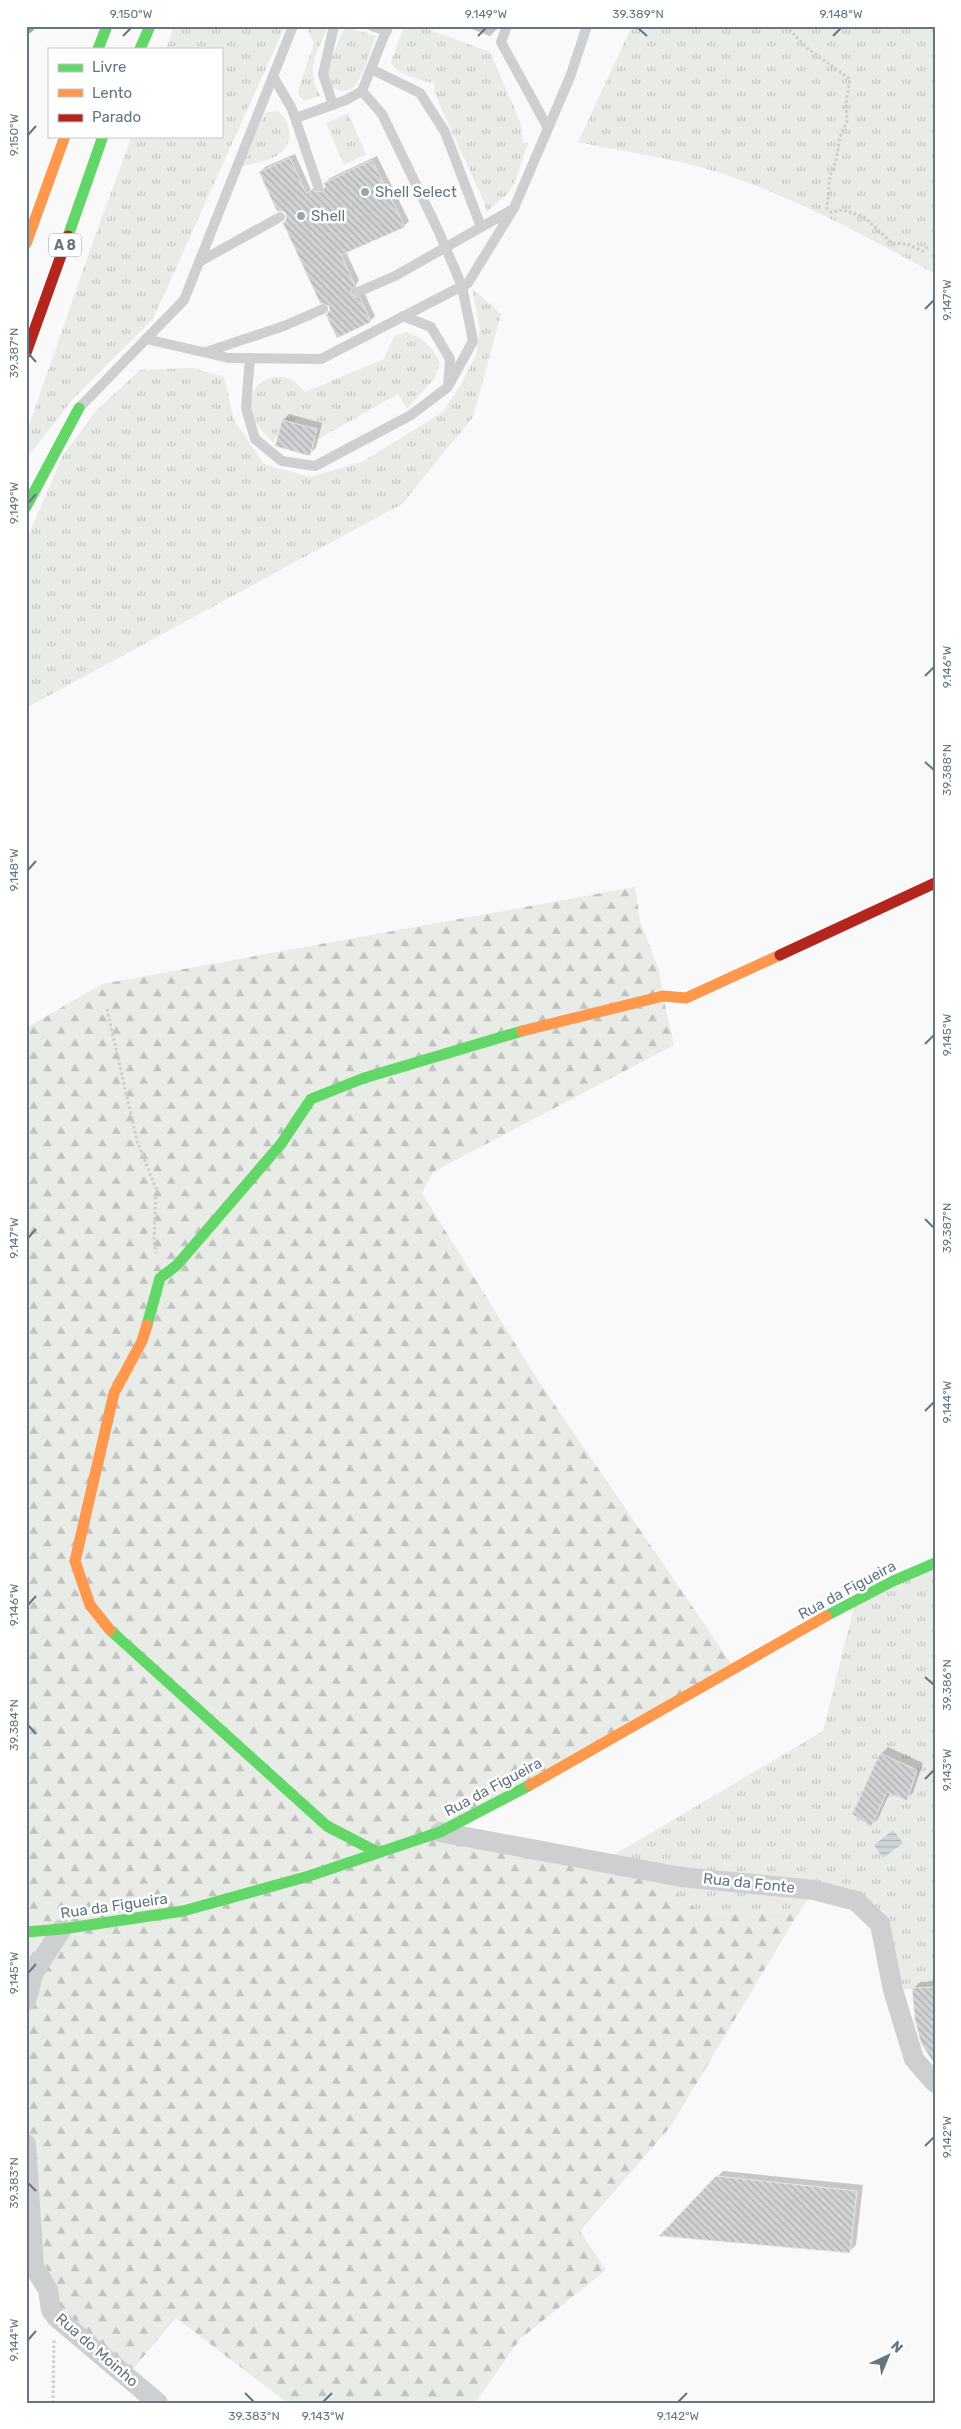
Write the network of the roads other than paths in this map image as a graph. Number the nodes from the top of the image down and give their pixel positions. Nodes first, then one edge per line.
1 (30, 26) edge
2 (107, 26) edge
3 (150, 26) edge
4 (292, 26) edge
5 (334, 26) edge
6 (372, 26) edge
7 (507, 26) edge
8 (587, 26) edge
9 (387, 28) edge
10 (26, 29) edge
11 (98, 48) edge
12 (140, 48) edge
13 (371, 69) junction
14 (273, 76) junction
15 (362, 91) junction
16 (334, 105) junction
17 (296, 118) junction
18 (548, 128) junction
19 (64, 138) edge
20 (102, 138) edge
21 (318, 186) dead end
22 (514, 208) junction
23 (280, 217) dead end
24 (481, 227) junction
25 (26, 244) edge
26 (444, 248) junction
27 (199, 262) junction
28 (462, 286) junction
29 (358, 292) dead end
30 (323, 309) dead end
31 (404, 316) junction
32 (146, 339) junction
33 (205, 352) junction
34 (26, 353) edge
35 (250, 358) junction
36 (448, 387) junction
37 (79, 408) joint
38 (26, 507) edge
39 (935, 883) edge
40 (935, 1563) edge
41 (440, 1832) junction
42 (377, 1852) junction
43 (62, 1929) junction
44 (26, 1932) edge
45 (26, 2001) edge
46 (935, 2084) edge
47 (26, 2144) edge
48 (158, 2403) edge

1 - 10 main road
2 - 11 main road
3 - 12 main road
4 - 14 lane
5 - 16 lane
6 - 9 lane
7 - 18 lane
8 - 18 lane
9 - 13 lane
13 - 15 lane
13 - 24 lane
14 - 17 lane
14 - 27 lane
15 - 16 lane
15 - 26 lane
16 - 17 lane
17 - 21 lane
18 - 22 lane
19 - 25 main road, A 8
20 - 34 main road, A 8
22 - 24 lane
22 - 28 lane
23 - 27 lane
24 - 26 lane
26 - 28 lane
26 - 29 lane
27 - 32 lane
28 - 31 lane
28 - 36 lane
30 - 33 lane
31 - 35 lane
31 - 36 lane
32 - 33 lane
32 - 37 lane
33 - 35 lane
35 - 36 lane
37 - 38 main road
39 - 42 main road
40 - 41 main road, Rua da Figueira
41 - 42 main road, Rua da Figueira
41 - 46 street, Rua da Fonte
42 - 43 main road, Rua da Figueira
43 - 44 main road, Rua da Figueira
43 - 45 street
47 - 48 street, Rua do Moinho

